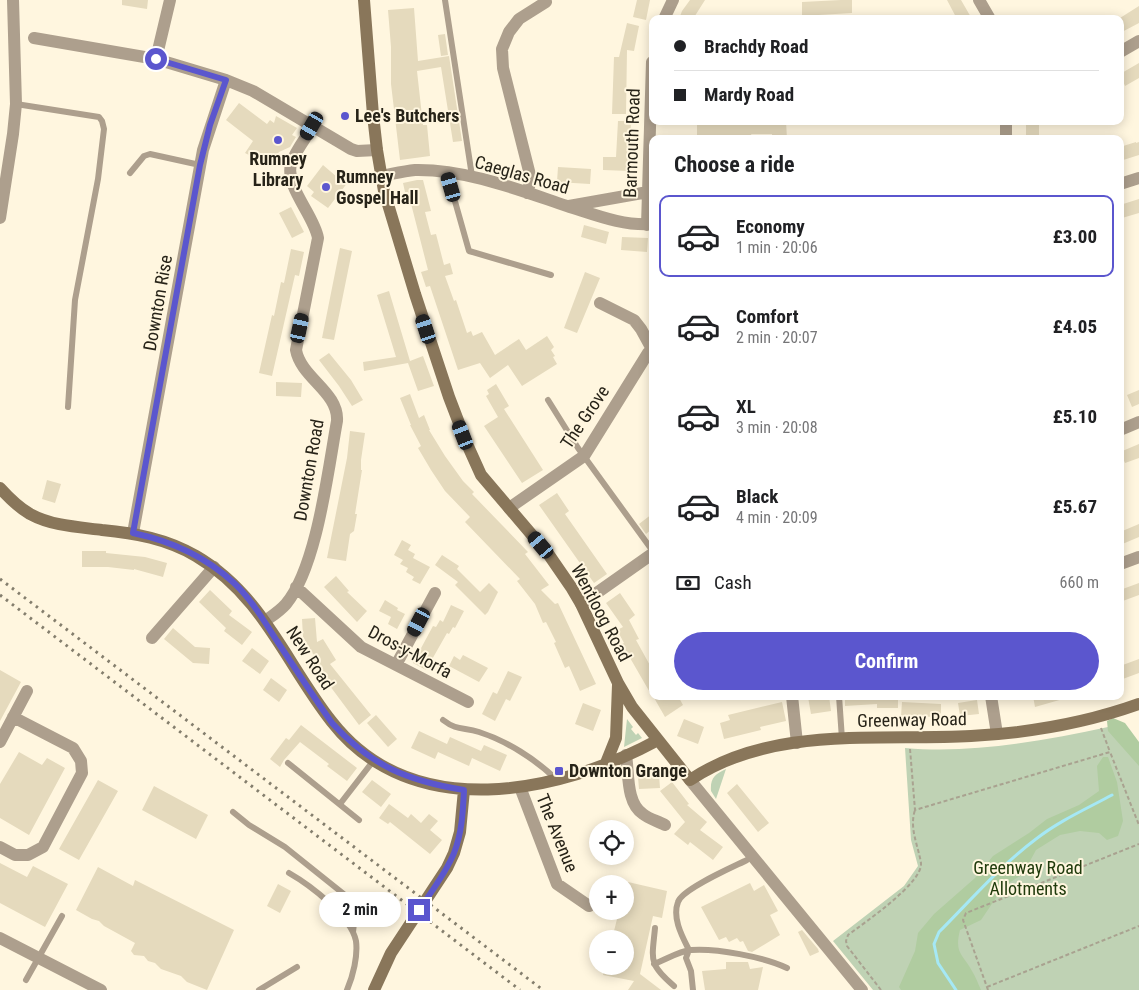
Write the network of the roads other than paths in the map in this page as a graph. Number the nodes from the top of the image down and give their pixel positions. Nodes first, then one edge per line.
1 (13, 0) edge
2 (170, 0) edge
3 (364, 0) edge
4 (445, 0) edge
5 (673, 0) edge
6 (979, 0) edge
7 (546, 2) dead end
8 (666, 15) edge
9 (988, 15) edge
10 (34, 38) dead end
11 (1139, 41) edge
12 (1124, 50) edge
13 (156, 59) junction
14 (226, 80) junction
15 (16, 104) junction
16 (312, 126) junction
17 (377, 150) junction
18 (200, 165) junction
19 (649, 167) edge
20 (130, 172) dead end
21 (447, 173) junction
22 (381, 176) junction
23 (472, 178) junction
24 (1139, 178) edge
25 (1124, 183) edge
26 (648, 192) junction
27 (527, 193) junction
28 (567, 206) junction
29 (649, 208) edge
30 (0, 218) edge
31 (649, 224) edge
32 (552, 275) dead end
33 (600, 304) dead end
34 (649, 343) edge
35 (649, 354) edge
36 (548, 400) dead end
37 (68, 407) dead end
38 (1139, 422) edge
39 (1124, 428) edge
40 (584, 456) junction
41 (0, 488) edge
42 (509, 508) junction
43 (133, 533) junction
44 (649, 546) edge
45 (649, 556) edge
46 (1139, 557) edge
47 (1124, 563) edge
48 (214, 567) junction
49 (296, 587) junction
50 (435, 593) dead end
51 (581, 604) junction
52 (265, 621) junction
53 (152, 638) dead end
54 (396, 665) junction
55 (618, 683) junction
56 (27, 691) dead end
57 (792, 700) edge
58 (839, 700) edge
59 (992, 700) edge
60 (468, 702) dead end
61 (1139, 704) edge
62 (13, 717) junction
63 (443, 720) dead end
64 (997, 734) junction
65 (842, 739) junction
66 (658, 740) junction
67 (0, 742) edge
68 (797, 743) junction
69 (626, 755) junction
70 (374, 760) junction
71 (288, 763) dead end
72 (606, 763) junction
73 (557, 780) junction
74 (690, 780) junction
75 (520, 787) junction
76 (464, 790) junction
77 (340, 804) junction
78 (234, 812) dead end
79 (359, 820) dead end
80 (664, 825) dead end
81 (0, 847) edge
82 (752, 855) junction
83 (289, 873) dead end
84 (589, 906) dead end
85 (62, 916) dead end
86 (655, 928) dead end
87 (353, 932) junction
88 (0, 938) edge
89 (689, 950) junction
90 (38, 958) junction
91 (654, 964) junction
92 (297, 967) dead end
93 (787, 968) dead end
94 (26, 980) dead end
95 (674, 986) dead end
96 (101, 990) edge
97 (259, 990) edge
98 (347, 990) edge
99 (374, 990) edge
100 (693, 990) edge
101 (862, 990) edge

1 - 15 street
2 - 13 street
3 - 17 street, Wentloog Road
4 - 23 lane
5 - 8 street
6 - 9 street
7 - 27 street
10 - 13 street
11 - 12 street
13 - 14 street
14 - 16 street
14 - 18 street, Downton Rise
15 - 30 street
15 - 37 lane
16 - 17 street
16 - 49 street, Downton Road
17 - 22 street, Wentloog Road
18 - 20 lane
18 - 43 street, Downton Rise
19 - 26 street, Barmouth Road
21 - 22 street, Caeglas Road
21 - 23 street, Caeglas Road
21 - 32 lane
22 - 42 street, Wentloog Road
23 - 27 street, Caeglas Road
24 - 25 street
26 - 28 street
26 - 29 street, Barmouth Road
27 - 28 street, Caeglas Road
28 - 31 street, Caeglas Road
33 - 34 street
35 - 40 street, The Grove
36 - 40 lane
38 - 39 street
40 - 42 street, The Grove
40 - 44 lane
41 - 43 street, New Road
42 - 51 street, Wentloog Road
43 - 48 street, New Road
45 - 51 street
46 - 47 street
48 - 52 street, New Road
48 - 53 street
49 - 52 street, Downton Road
49 - 54 street, Dros-y-Morfa
50 - 54 street
51 - 55 street, Wentloog Road
52 - 70 street, New Road
54 - 60 street, Dros-y-Morfa
55 - 66 street, Wentloog Road
55 - 72 street
56 - 62 street
57 - 68 street
58 - 65 lane
59 - 64 street
61 - 64 street, Greenway Road
62 - 67 street
62 - 81 street
63 - 73 lane
64 - 65 street, Greenway Road
65 - 68 street, Greenway Road
66 - 69 street, New Road
66 - 74 street, Wentloog Road
68 - 74 street, Greenway Road
69 - 72 street, New Road
69 - 80 street
70 - 76 street, New Road
70 - 77 lane
71 - 77 lane
72 - 73 street, New Road
73 - 75 street, New Road
74 - 82 street, Wentloog Road
75 - 76 street, New Road
75 - 84 street, The Avenue
76 - 99 street
77 - 79 lane
78 - 87 lane
82 - 89 lane
82 - 101 street, Wentloog Road
83 - 87 lane
85 - 90 lane
86 - 91 lane
87 - 98 lane
88 - 90 street
89 - 91 lane
89 - 93 lane
89 - 100 lane
90 - 94 lane
90 - 96 street
91 - 95 lane
92 - 97 lane

